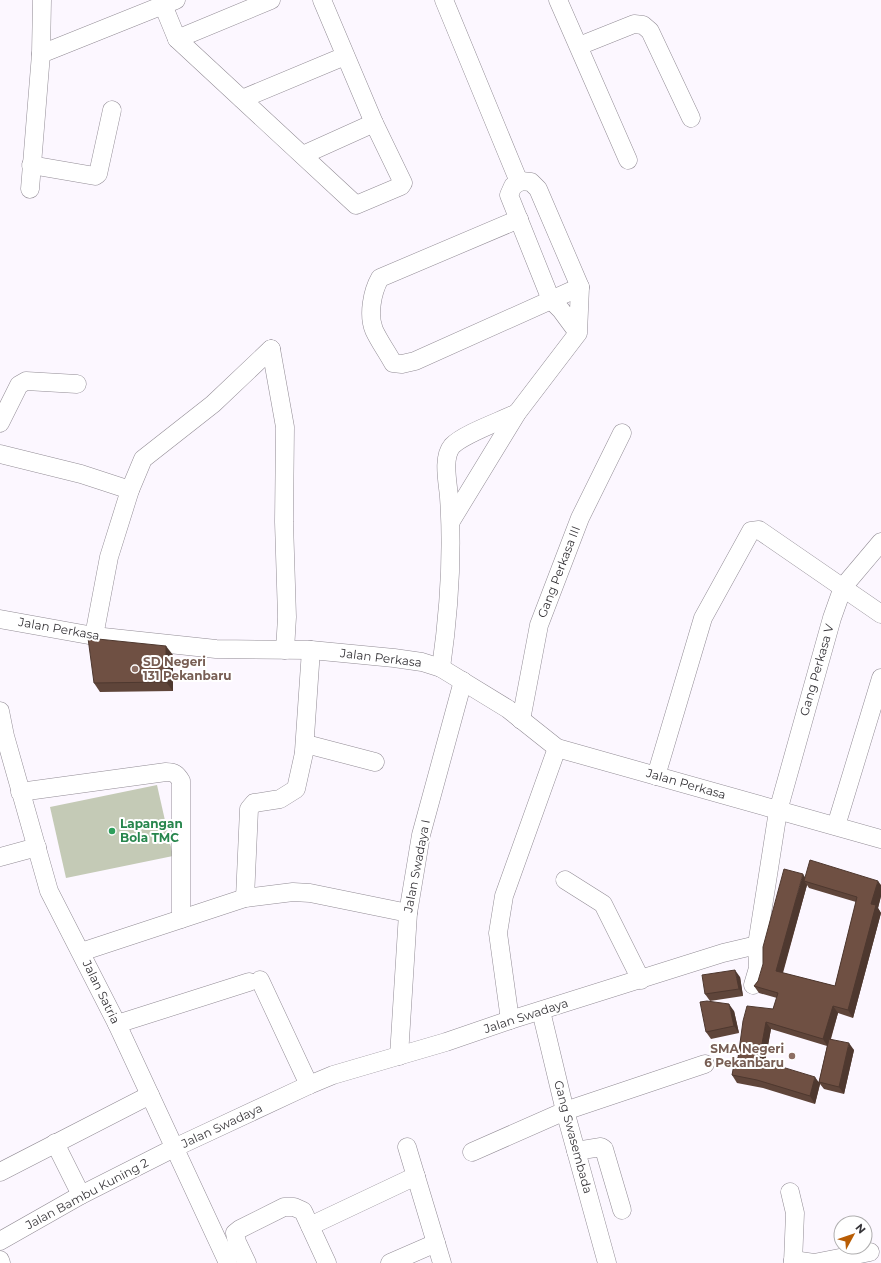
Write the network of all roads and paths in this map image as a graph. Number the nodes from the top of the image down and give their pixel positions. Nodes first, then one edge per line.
1 (42, 0) edge
2 (271, 0) edge
3 (322, 0) edge
4 (444, 0) edge
5 (558, 0) edge
6 (166, 2) edge
7 (177, 39) junction
8 (579, 46) junction
9 (41, 54) junction
10 (345, 56) junction
11 (242, 99) junction
12 (112, 110) dead end
13 (691, 118) dead end
14 (374, 123) junction
15 (303, 156) junction
16 (628, 160) dead end
17 (31, 165) junction
18 (519, 182) junction
19 (30, 189) dead end
20 (519, 219) junction
21 (580, 287) junction
22 (551, 300) junction
23 (578, 333) junction
24 (77, 384) dead end
25 (517, 413) junction
26 (0, 423) edge
27 (622, 433) dead end
28 (0, 454) edge
29 (130, 490) junction
30 (451, 521) junction
31 (881, 542) edge
32 (843, 587) junction
33 (881, 614) edge
34 (0, 619) edge
35 (94, 636) junction
36 (285, 650) junction
37 (311, 650) junction
38 (441, 668) junction
39 (881, 678) edge
40 (463, 681) junction
41 (0, 711) edge
42 (522, 720) junction
43 (557, 748) junction
44 (304, 750) junction
45 (375, 762) dead end
46 (656, 776) junction
47 (20, 792) junction
48 (778, 811) junction
49 (836, 826) junction
50 (881, 839) edge
51 (37, 847) junction
52 (0, 857) edge
53 (565, 880) dead end
54 (245, 898) junction
55 (408, 913) junction
56 (181, 919) junction
57 (757, 945) junction
58 (82, 952) junction
59 (641, 980) junction
60 (753, 985) edge
61 (541, 1011) junction
62 (510, 1020) junction
63 (117, 1024) junction
64 (399, 1056) junction
65 (705, 1064) dead end
66 (308, 1085) junction
67 (150, 1095) junction
68 (565, 1111) junction
69 (55, 1142) junction
70 (408, 1147) dead end
71 (174, 1148) junction
72 (576, 1150) junction
73 (472, 1152) dead end
74 (0, 1172) edge
75 (416, 1176) junction
76 (790, 1192) dead end
77 (81, 1195) junction
78 (622, 1210) dead end
79 (310, 1226) junction
80 (0, 1241) edge
81 (436, 1243) junction
82 (855, 1255) edge
83 (793, 1261) edge
84 (228, 1263) edge
85 (247, 1263) edge
86 (327, 1263) edge
87 (390, 1263) edge
88 (442, 1263) edge
89 (607, 1263) edge

1 - 9 street
2 - 7 street
3 - 10 street
4 - 18 street
5 - 8 street
6 - 7 street
6 - 9 street
7 - 11 street
8 - 13 street
8 - 16 street
9 - 17 street
10 - 11 street
10 - 14 street
11 - 15 street
12 - 17 street
14 - 15 street
14 - 15 street
17 - 19 street
18 - 20 street
18 - 21 street
20 - 22 street
20 - 22 street
21 - 22 street
21 - 23 street
22 - 23 street
23 - 25 street
24 - 26 street
25 - 30 street
25 - 30 street
27 - 42 street, Gang Perkasa III
28 - 29 street
29 - 35 street
29 - 36 street
30 - 38 street
31 - 32 street, Gang Perkasa V
32 - 33 street
32 - 46 street
32 - 48 street, Gang Perkasa V
34 - 35 street, Jalan Perkasa
35 - 36 street, Jalan Perkasa
36 - 37 street, Jalan Perkasa
37 - 38 street, Jalan Perkasa
37 - 44 street
38 - 40 street, Jalan Perkasa
39 - 49 street
40 - 42 street, Jalan Perkasa
40 - 55 street, Jalan Swadaya I
41 - 47 street, Jalan Satria
42 - 43 street, Jalan Perkasa
43 - 46 street, Jalan Perkasa
43 - 62 street
44 - 45 street
44 - 54 street
46 - 48 street, Jalan Perkasa
47 - 51 street, Jalan Satria
47 - 56 street
48 - 49 street, Jalan Perkasa
48 - 57 street
49 - 50 street, Jalan Perkasa
51 - 52 street
51 - 58 street, Jalan Satria
53 - 59 street
54 - 55 street
54 - 56 street
55 - 64 street, Jalan Swadaya I
56 - 58 street
57 - 59 street, Jalan Swadaya
57 - 60 street
58 - 63 street, Jalan Satria
59 - 61 street, Jalan Swadaya
61 - 62 street, Jalan Swadaya
61 - 68 street, Gang Swasembada
62 - 64 street, Jalan Swadaya
63 - 66 street
63 - 67 street, Jalan Satria
64 - 66 street, Jalan Swadaya
65 - 68 street
66 - 71 street, Jalan Swadaya
67 - 69 street
67 - 71 street, Jalan Satria
68 - 72 street, Gang Swasembada
68 - 73 street
69 - 74 street
69 - 77 street
70 - 75 street
71 - 77 street, Jalan Bambu Kuning 2
71 - 84 street, Jalan Satria
72 - 78 street
72 - 89 street, Gang Swasembada
75 - 79 street
75 - 81 street
76 - 83 street
77 - 80 street, Jalan Bambu Kuning 2
79 - 85 street
79 - 86 street
81 - 87 street
81 - 88 street
82 - 83 street

